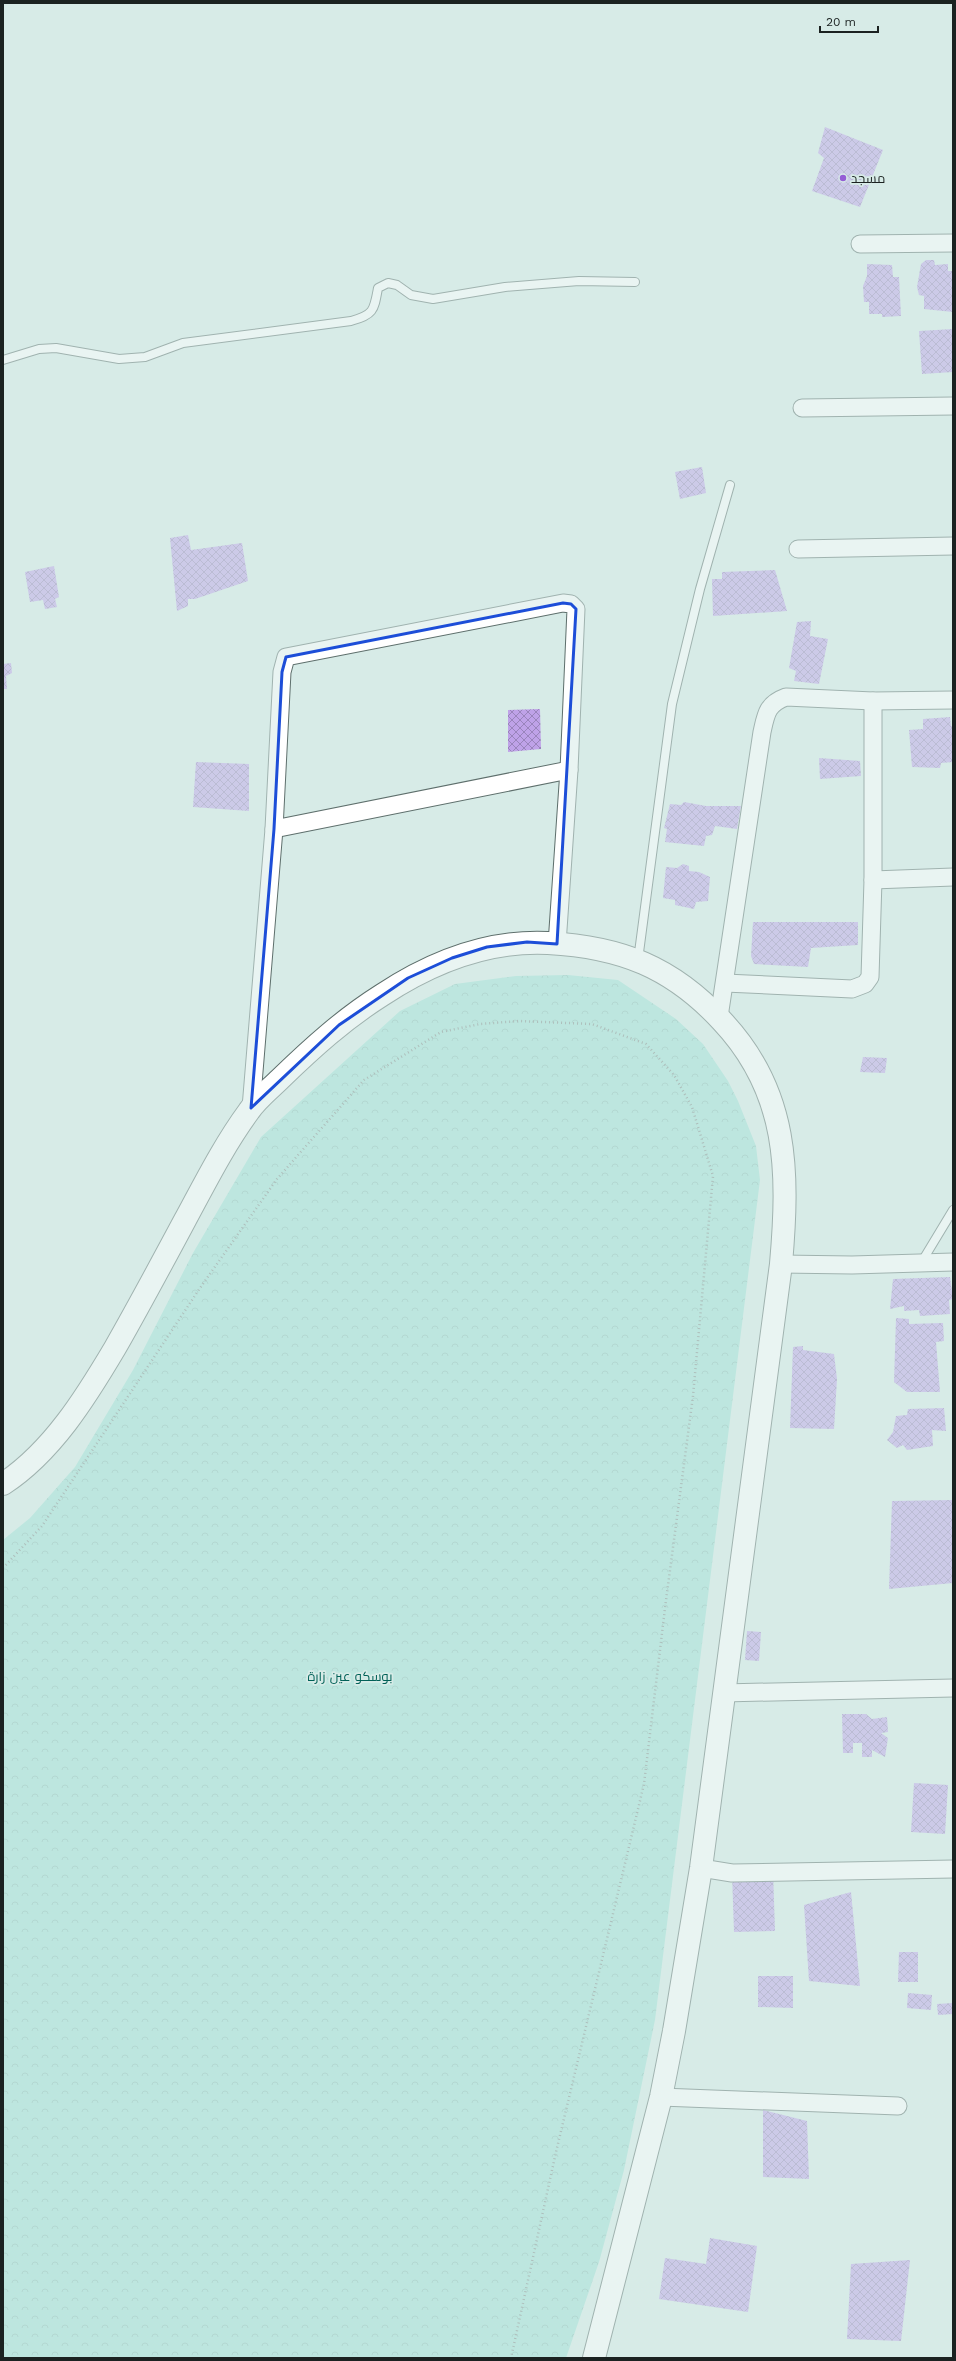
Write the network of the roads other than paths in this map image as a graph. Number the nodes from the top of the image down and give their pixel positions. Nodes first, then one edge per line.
1 (953, 243) edge
2 (860, 244) dead end
3 (635, 282) dead end
4 (3, 360) edge
5 (953, 406) edge
6 (802, 408) dead end
7 (730, 485) dead end
8 (953, 546) edge
9 (798, 548) dead end
10 (953, 700) edge
11 (873, 701) junction
12 (569, 770) junction
13 (274, 829) junction
14 (953, 877) edge
15 (873, 880) junction
16 (557, 944) junction
17 (638, 961) junction
18 (725, 983) junction
19 (719, 1017) junction
20 (250, 1108) junction
21 (953, 1210) edge
22 (953, 1262) edge
23 (921, 1263) junction
24 (781, 1264) junction
25 (3, 1484) edge
26 (953, 1688) edge
27 (724, 1693) junction
28 (701, 1868) junction
29 (953, 1869) edge
30 (661, 2097) junction
31 (898, 2106) dead end
32 (594, 2358) edge

1 - 2 street
3 - 4 lane
5 - 6 street
7 - 17 lane
8 - 9 street
10 - 11 street
11 - 15 street
11 - 18 street
12 - 13 street
12 - 13 street
12 - 16 street
13 - 20 street
14 - 15 street
15 - 18 street
16 - 17 main road
16 - 20 main road
17 - 19 main road
18 - 19 street
19 - 24 main road
20 - 25 main road
21 - 23 lane
22 - 23 street
23 - 24 street
24 - 27 main road
26 - 27 street
27 - 28 main road
28 - 29 street
28 - 30 main road
30 - 31 street
30 - 32 main road

